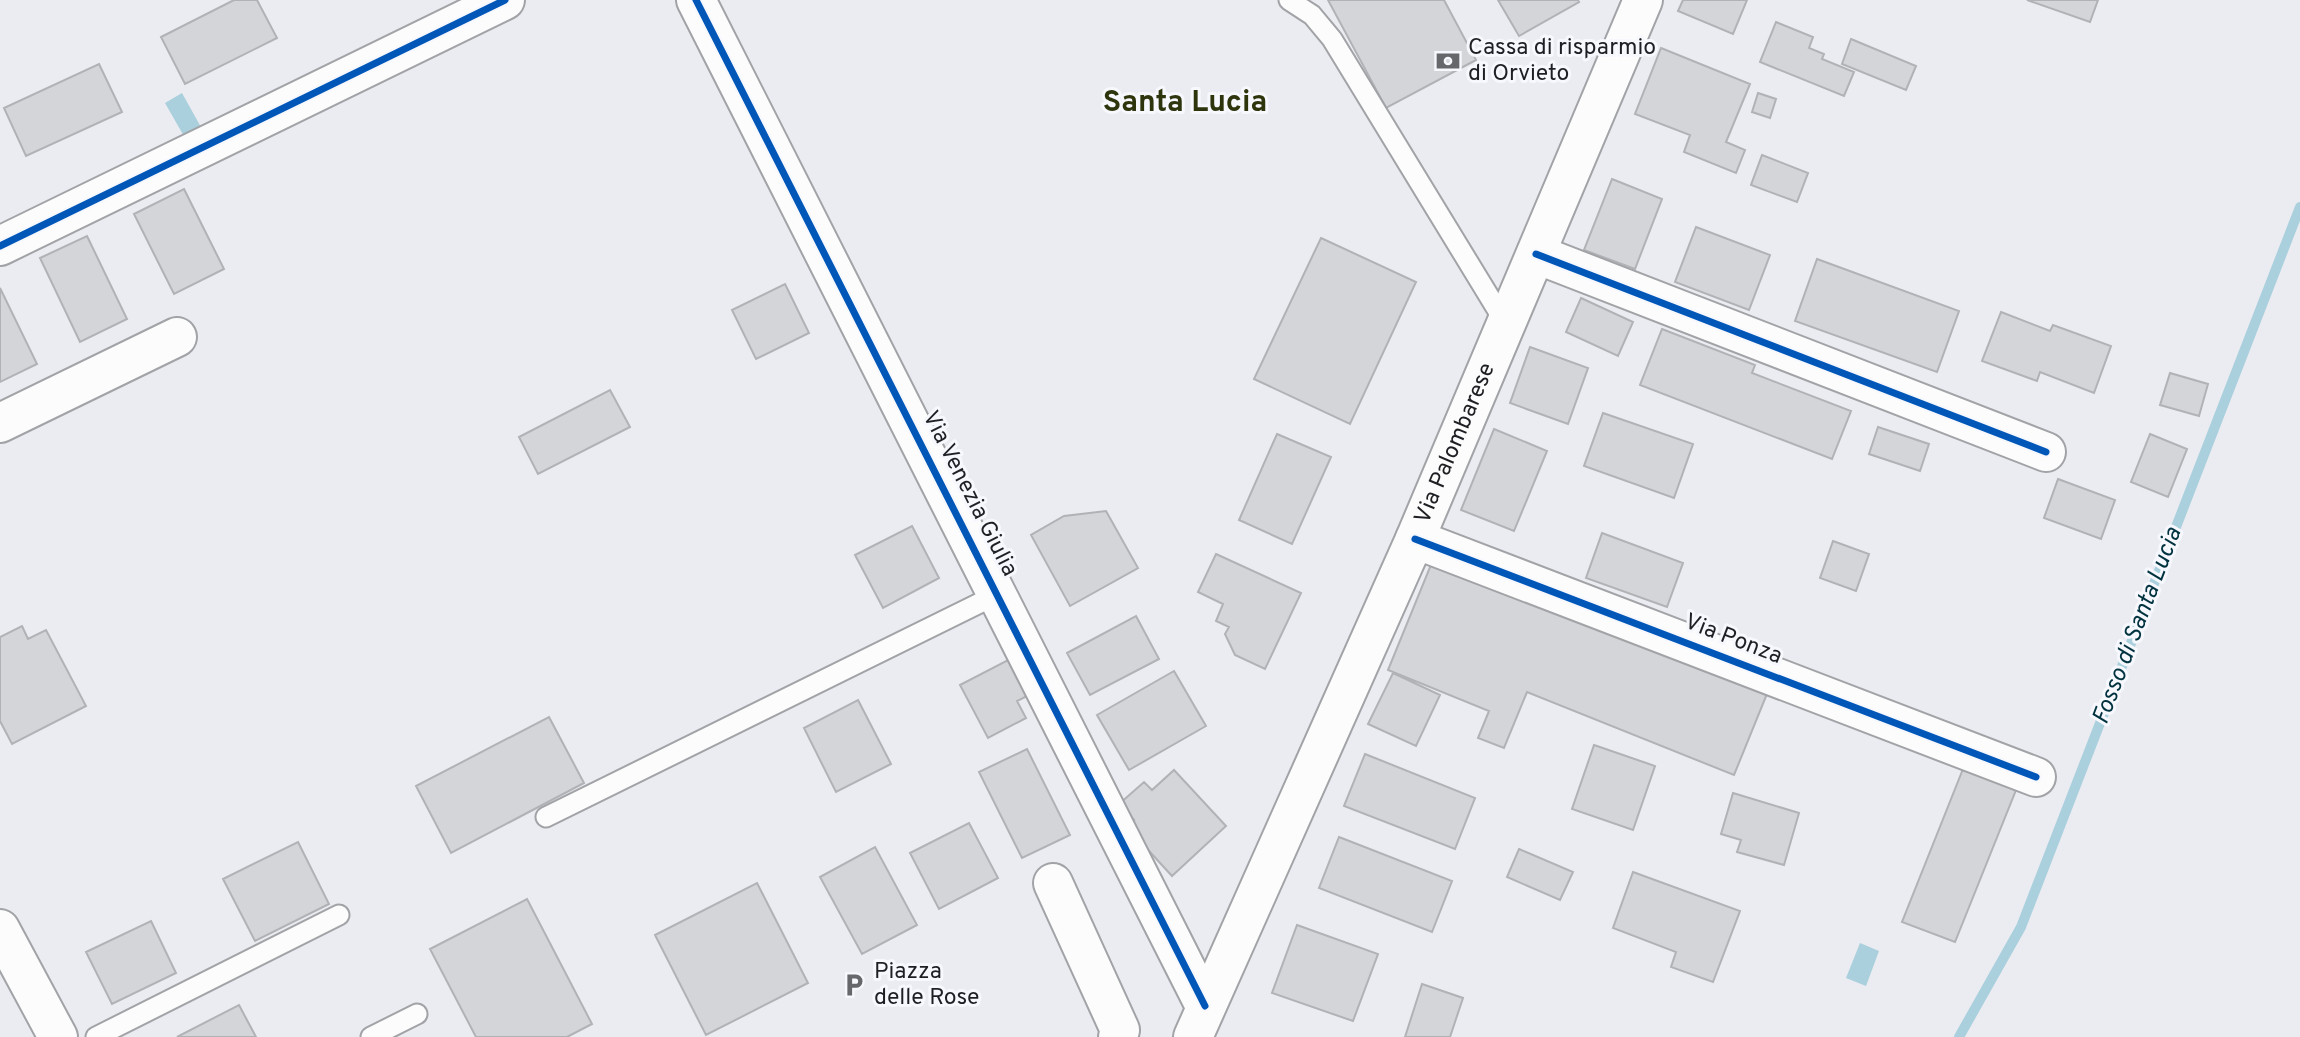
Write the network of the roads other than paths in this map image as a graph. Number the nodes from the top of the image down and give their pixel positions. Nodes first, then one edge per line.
1 (505, 0) edge
2 (696, 0) edge
3 (1289, 0) edge
4 (1643, 0) edge
5 (0, 246) edge
6 (1536, 254) junction
7 (1506, 324) junction
8 (177, 337) dead end
9 (0, 424) edge
10 (2046, 452) dead end
11 (1415, 539) junction
12 (998, 594) junction
13 (2036, 777) dead end
14 (546, 817) dead end
15 (1053, 883) dead end
16 (339, 915) dead end
17 (0, 929) edge
18 (417, 1014) dead end
19 (1199, 1022) edge
20 (58, 1037) edge
21 (96, 1037) edge
22 (371, 1037) edge
23 (1118, 1037) edge

1 - 5 street
2 - 12 street, Via Venezia Giulia
3 - 7 lane
4 - 6 street, Via Palombarese
6 - 7 street, Via Palombarese
6 - 10 street
7 - 11 street, Via Palombarese
8 - 9 street
11 - 13 street, Via Ponza
11 - 19 street, Via Palombarese
12 - 14 lane
12 - 19 street, Via Venezia Giulia
15 - 23 street
16 - 21 lane
17 - 20 street
18 - 22 lane

